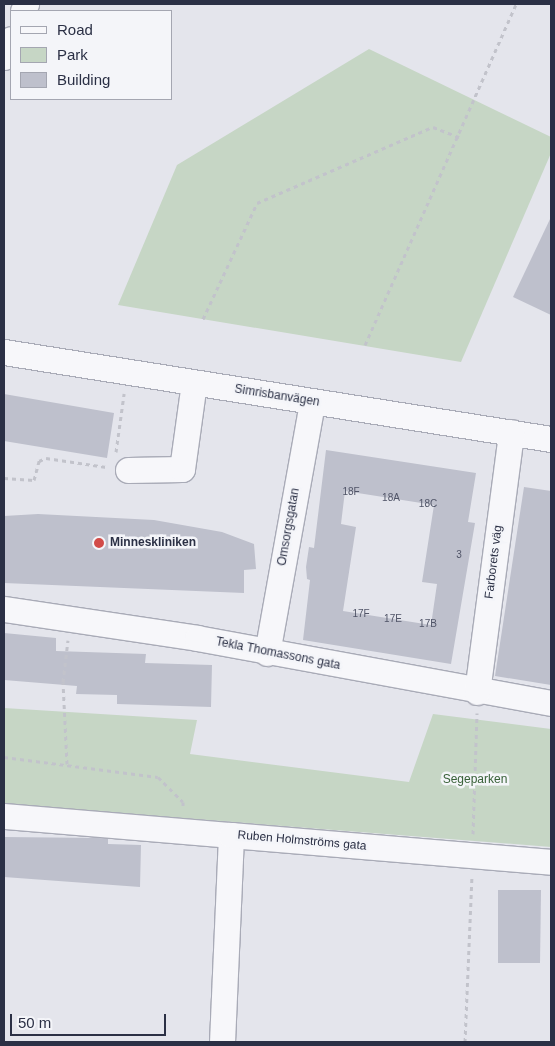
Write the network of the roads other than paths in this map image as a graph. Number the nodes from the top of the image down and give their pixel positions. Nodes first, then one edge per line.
1 (10, 42) edge
2 (4, 57) edge
3 (4, 352) edge
4 (194, 383) junction
5 (312, 402) junction
6 (511, 432) junction
7 (551, 439) edge
8 (121, 469) road end
9 (4, 609) edge
10 (267, 652) junction
11 (477, 692) junction
12 (551, 703) edge
13 (4, 816) edge
14 (230, 835) junction
15 (551, 862) edge
16 (222, 1042) edge

1 - 2 street
3 - 4 street, Simrisbanvägen
4 - 5 street, Simrisbanvägen
4 - 8 street
5 - 6 street, Simrisbanvägen
5 - 10 street, Omsorgsgatan
6 - 7 street, Simrisbanvägen
6 - 11 street, Farborets väg
9 - 10 street, Tekla Thomassons gata
10 - 11 street, Tekla Thomassons gata
11 - 12 street, Tekla Thomassons gata
13 - 14 street
14 - 15 street, Ruben Holmströms gata
14 - 16 street, Ruben Holmströms gata

